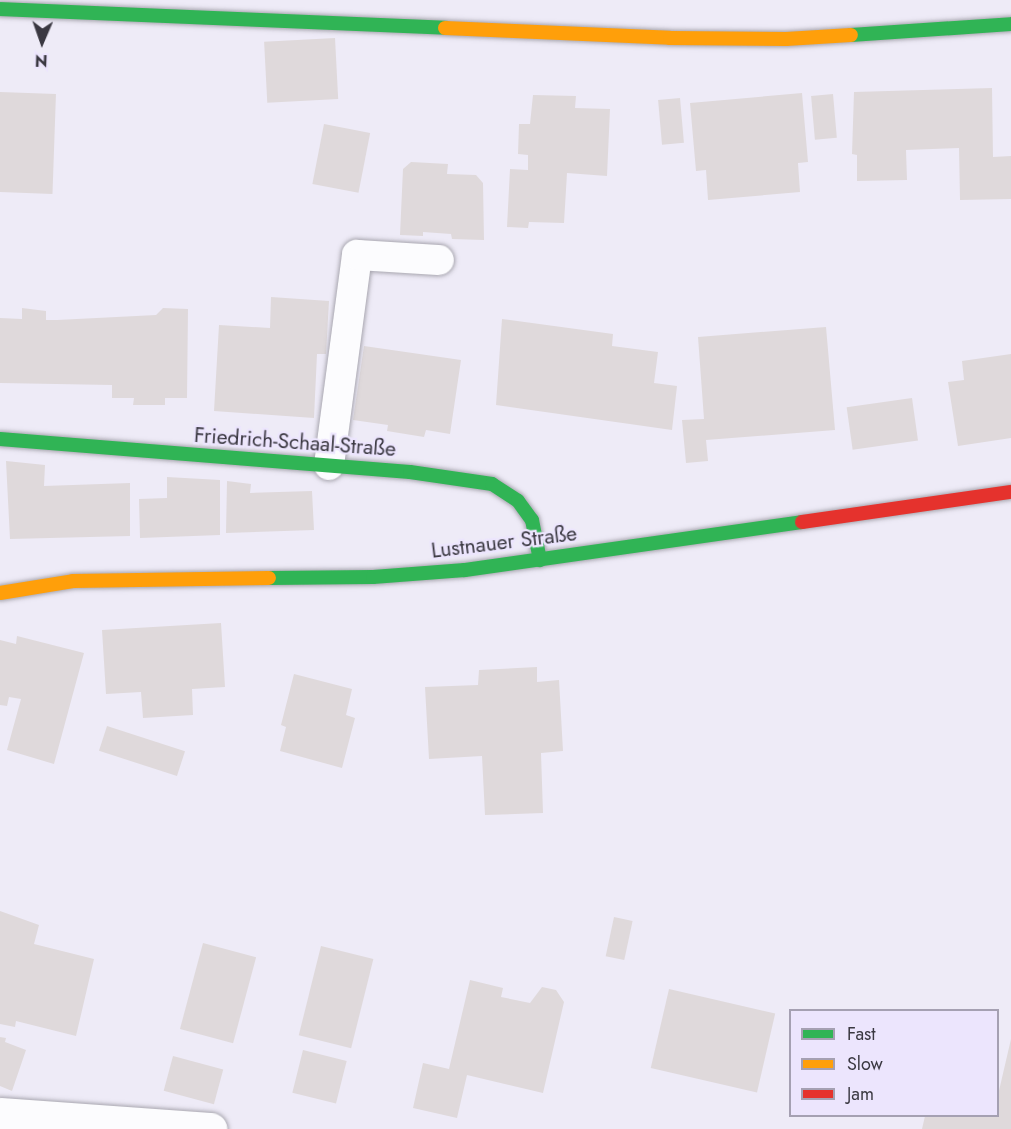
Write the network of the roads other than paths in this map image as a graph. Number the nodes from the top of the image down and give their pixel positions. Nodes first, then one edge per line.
1 (0, 9) edge
2 (1011, 24) edge
3 (440, 260) dead end
4 (0, 439) edge
5 (329, 465) junction
6 (1011, 492) edge
7 (540, 560) junction
8 (0, 593) edge
9 (0, 1114) edge
10 (205, 1129) edge
11 (210, 1129) edge

1 - 2 street
3 - 5 lane
4 - 5 street, Friedrich-Schaal-Straße
5 - 7 street, Friedrich-Schaal-Straße
6 - 7 street, Lustnauer Straße
7 - 8 street, Lustnauer Straße
9 - 10 street
10 - 11 street

